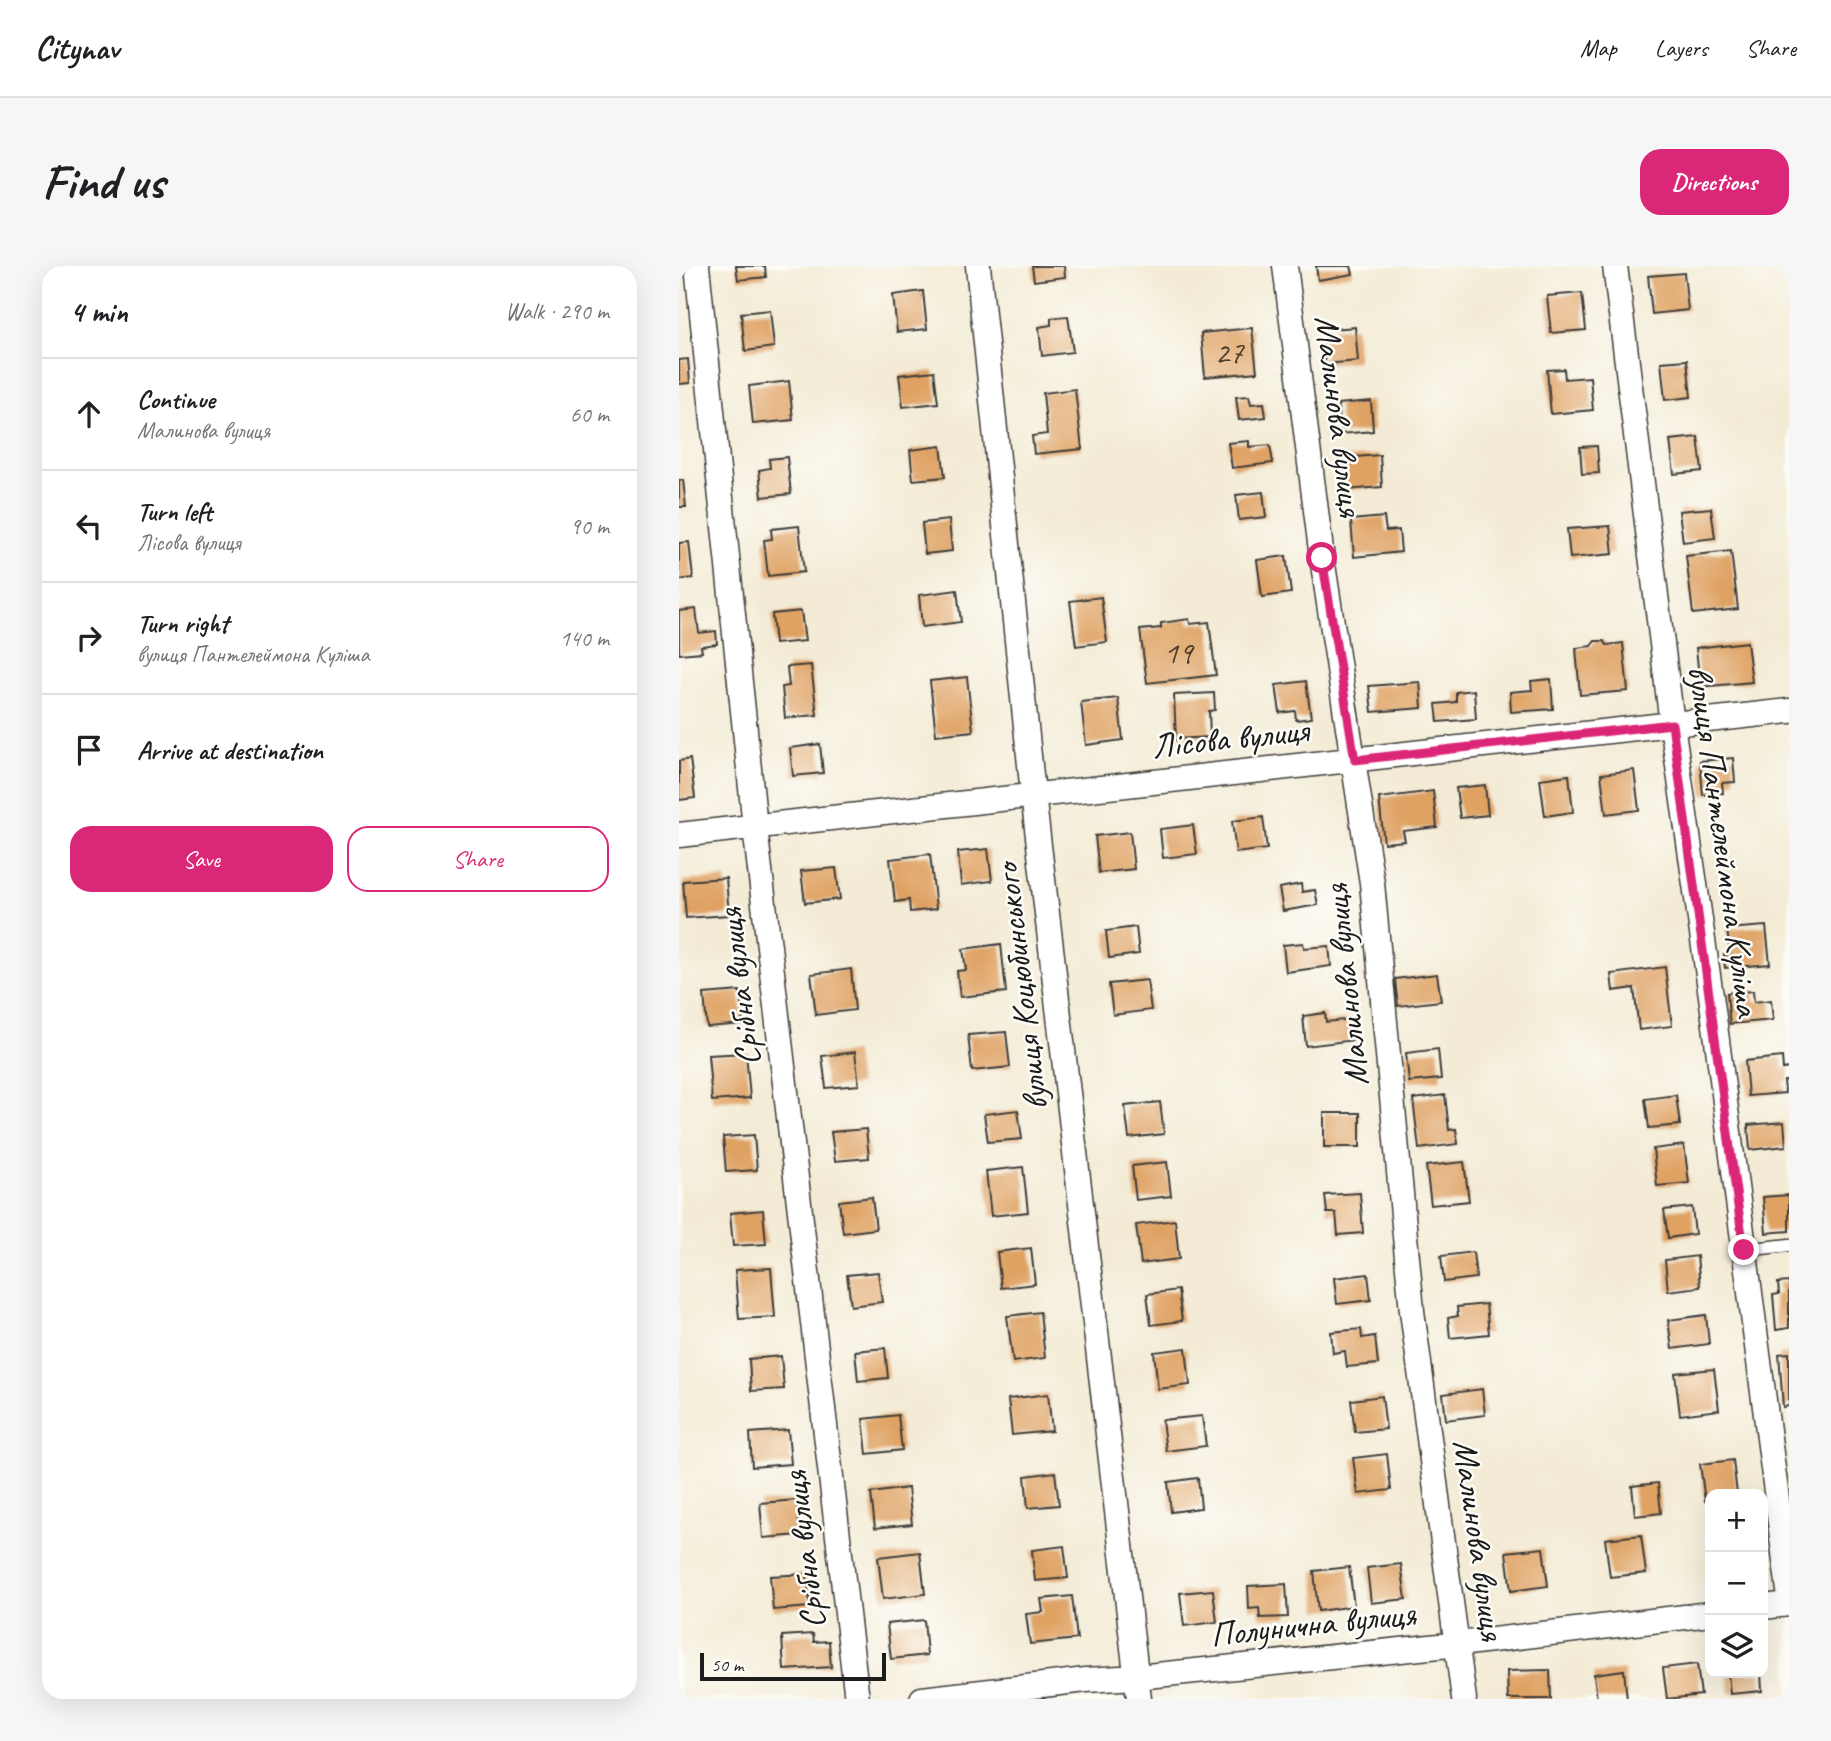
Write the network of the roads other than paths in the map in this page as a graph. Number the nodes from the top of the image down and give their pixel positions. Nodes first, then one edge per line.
1 (697, 266) edge
2 (978, 266) edge
3 (1285, 266) edge
4 (1615, 266) edge
5 (1789, 711) edge
6 (1672, 724) junction
7 (1355, 760) junction
8 (1033, 794) junction
9 (755, 827) junction
10 (679, 835) edge
11 (1789, 1245) edge
12 (1744, 1250) junction
13 (1789, 1591) edge
14 (1789, 1604) edge
15 (1768, 1606) edge
16 (1705, 1615) edge
17 (1459, 1644) junction
18 (1138, 1688) edge
19 (857, 1699) edge
20 (922, 1699) edge
21 (1464, 1699) edge

1 - 9 street, Срібна вулиця
2 - 8 street, вулиця Коцюбинського
3 - 7 street, Малинова вулиця
4 - 6 street, вулиця Пантелеймона Куліша
5 - 6 street, Лісова вулиця
6 - 7 street, Лісова вулиця
6 - 12 street, вулиця Пантелеймона Куліша
7 - 8 street, Лісова вулиця
7 - 17 street, Малинова вулиця
8 - 9 street, Лісова вулиця
8 - 18 street, вулиця Коцюбинського
9 - 10 street, Лісова вулиця
9 - 19 street, Срібна вулиця
11 - 12 lane
12 - 13 street, вулиця Пантелеймона Куліша
14 - 15 street
16 - 17 street, Полунична вулиця
17 - 18 street, Полунична вулиця
17 - 21 street, Малинова вулиця
18 - 20 street, Полунична вулиця

